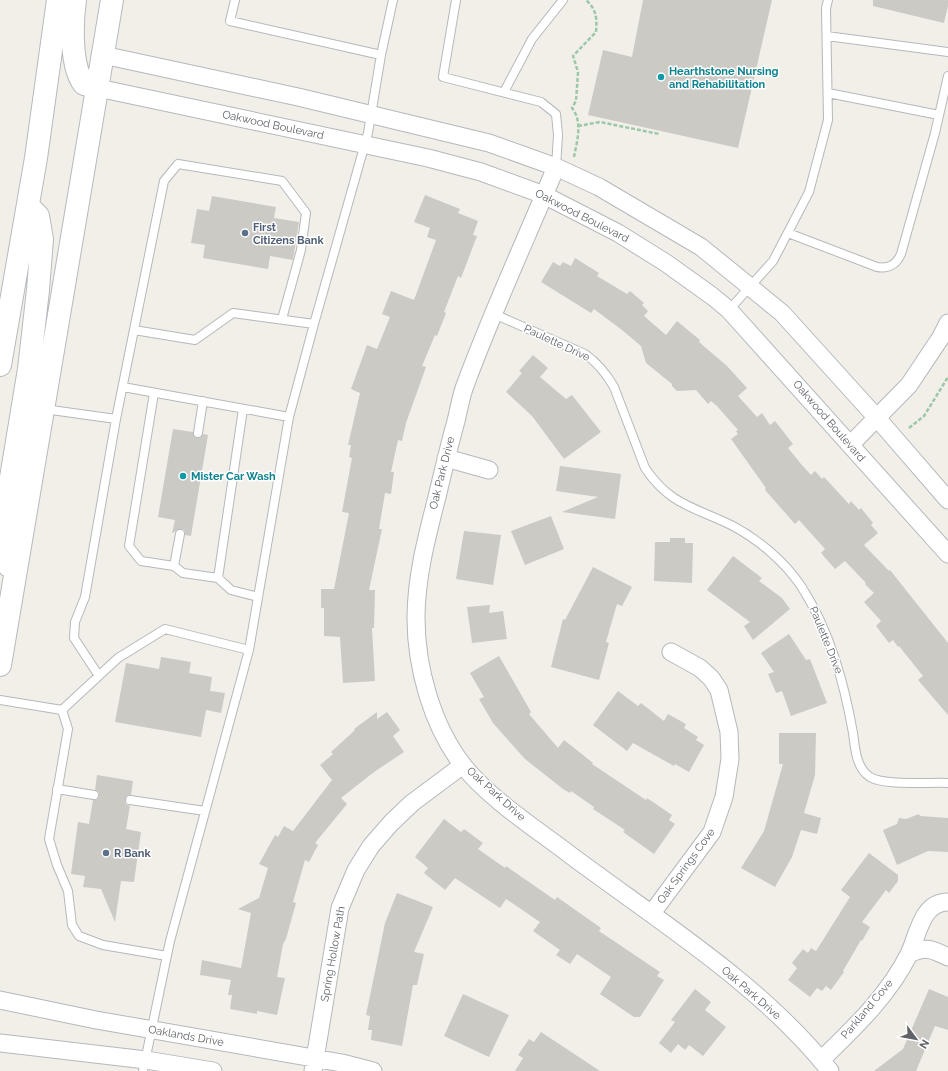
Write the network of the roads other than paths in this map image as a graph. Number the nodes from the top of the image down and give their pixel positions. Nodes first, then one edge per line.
1 (58, 0) edge
2 (75, 0) edge
3 (112, 0) edge
4 (235, 0) edge
5 (393, 0) edge
6 (456, 0) edge
7 (563, 0) edge
8 (828, 0) edge
9 (827, 36) junction
10 (948, 52) edge
11 (104, 55) junction
12 (381, 55) junction
13 (948, 76) edge
14 (98, 88) junction
15 (504, 92) junction
16 (828, 93) junction
17 (940, 114) junction
18 (372, 115) junction
19 (364, 145) junction
20 (556, 167) junction
21 (544, 195) junction
22 (28, 206) junction
23 (788, 233) junction
24 (750, 287) junction
25 (729, 310) junction
26 (494, 314) junction
27 (282, 319) junction
28 (948, 323) edge
29 (314, 324) junction
30 (134, 330) junction
31 (0, 365) edge
32 (122, 387) junction
33 (154, 393) junction
34 (203, 402) junction
35 (44, 409) junction
36 (243, 409) junction
37 (289, 417) junction
38 (876, 418) junction
39 (116, 419) junction
40 (198, 433) dead end
41 (850, 445) junction
42 (446, 458) junction
43 (489, 470) dead end
44 (948, 500) edge
45 (180, 534) dead end
46 (948, 554) edge
47 (174, 566) junction
48 (218, 578) junction
49 (12, 588) junction
50 (258, 597) junction
51 (249, 650) junction
52 (671, 652) dead end
53 (0, 665) edge
54 (99, 676) junction
55 (0, 700) edge
56 (62, 710) junction
57 (463, 765) junction
58 (948, 783) edge
59 (57, 789) junction
60 (94, 795) dead end
61 (130, 800) dead end
62 (205, 811) junction
63 (948, 902) edge
64 (652, 913) junction
65 (909, 954) junction
66 (167, 956) junction
67 (948, 957) edge
68 (0, 1000) edge
69 (152, 1030) junction
70 (0, 1043) edge
71 (314, 1064) edge
72 (825, 1065) edge
73 (144, 1066) edge
74 (213, 1071) edge
75 (373, 1071) edge

1 - 22 main road
2 - 14 main road
3 - 11 main road
4 - 12 lane
5 - 12 lane
6 - 15 lane
7 - 15 lane
8 - 9 lane
9 - 10 lane
9 - 16 lane
11 - 14 main road
11 - 18 street
12 - 18 lane
13 - 17 lane
14 - 19 street, Oakwood Boulevard
14 - 35 main road
15 - 20 lane
16 - 17 lane
16 - 23 lane
17 - 23 lane
18 - 19 lane
18 - 20 street
19 - 21 street, Oakwood Boulevard
19 - 29 lane
20 - 21 street, Oak Park Drive
20 - 24 street
21 - 25 street, Oakwood Boulevard
21 - 26 street, Oak Park Drive
22 - 31 main road
22 - 49 main road
23 - 24 lane
24 - 25 lane
24 - 38 street
25 - 41 street, Oakwood Boulevard
26 - 42 street, Oak Park Drive
26 - 58 lane, Paulette Drive
27 - 29 lane
27 - 30 lane
27 - 30 lane
28 - 38 street
29 - 37 lane
30 - 32 lane
32 - 33 lane
32 - 39 lane
33 - 34 lane
33 - 47 lane
34 - 36 lane
34 - 40 lane
35 - 39 lane
35 - 49 main road
36 - 37 lane
36 - 48 lane
37 - 50 lane
38 - 41 street
38 - 44 street
39 - 54 lane
41 - 46 street, Oakwood Boulevard
42 - 43 street
42 - 57 street, Oak Park Drive
45 - 47 lane
47 - 48 lane
48 - 50 lane
49 - 53 main road
50 - 51 lane
51 - 54 lane
51 - 62 lane
52 - 64 street, Oak Springs Cove
54 - 56 lane
55 - 56 lane
56 - 59 lane
57 - 64 street, Oak Park Drive
57 - 71 street, Spring Hollow Path
59 - 60 lane
59 - 66 lane
61 - 62 lane
62 - 66 lane
63 - 65 street, Parkland Cove
64 - 72 street, Oak Park Drive
65 - 67 street
65 - 72 street, Parkland Cove
66 - 69 lane
68 - 69 street, Oaklands Drive
69 - 71 street, Oaklands Drive
69 - 73 lane
70 - 73 street
71 - 75 street, Oaklands Drive
73 - 74 street

